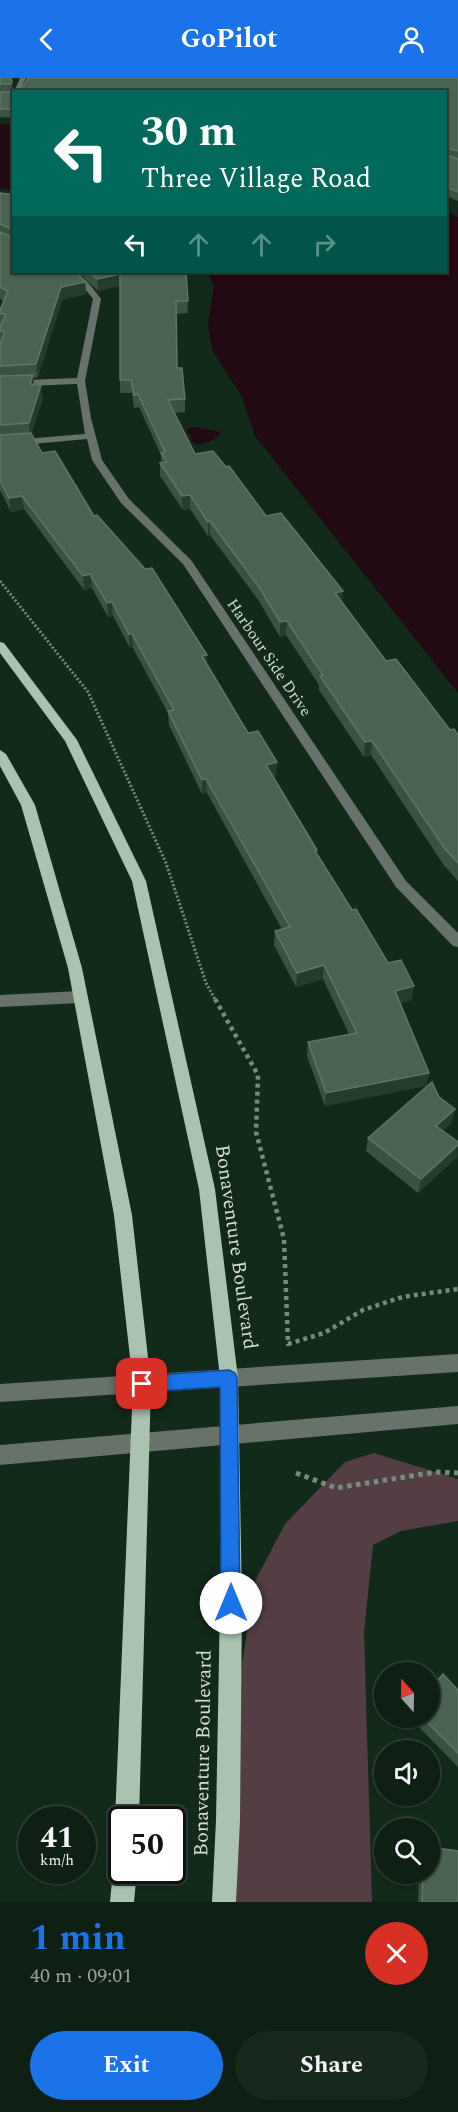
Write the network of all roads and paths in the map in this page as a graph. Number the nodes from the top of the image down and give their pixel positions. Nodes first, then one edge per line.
1 (66, 273) edge
2 (81, 381) junction
3 (0, 384) edge
4 (90, 436) junction
5 (0, 444) edge
6 (0, 581) edge
7 (0, 645) edge
8 (0, 754) edge
9 (458, 942) edge
10 (80, 997) junction
11 (0, 1001) edge
12 (458, 1289) edge
13 (458, 1363) edge
14 (229, 1378) junction
15 (142, 1384) junction
16 (0, 1393) edge
17 (458, 1415) edge
18 (229, 1435) junction
19 (140, 1442) junction
20 (0, 1455) edge
21 (296, 1473) dead end
22 (458, 1473) edge
23 (127, 1806) edge
24 (124, 1884) edge
25 (122, 1902) edge
26 (224, 1902) edge

1 - 2 street, Harbour Side Drive
2 - 3 street
2 - 4 street, Harbour Side Drive
4 - 5 street
4 - 9 street, Harbour Side Drive
6 - 12 path
7 - 14 main road, Bonaventure Boulevard
8 - 10 main road
10 - 11 street
10 - 15 main road
13 - 14 street
14 - 15 street
14 - 18 main road, Bonaventure Boulevard
15 - 16 street
15 - 19 main road
17 - 18 street
18 - 19 street
18 - 26 main road, Bonaventure Boulevard
19 - 20 street
19 - 23 main road
21 - 22 path
24 - 25 main road

